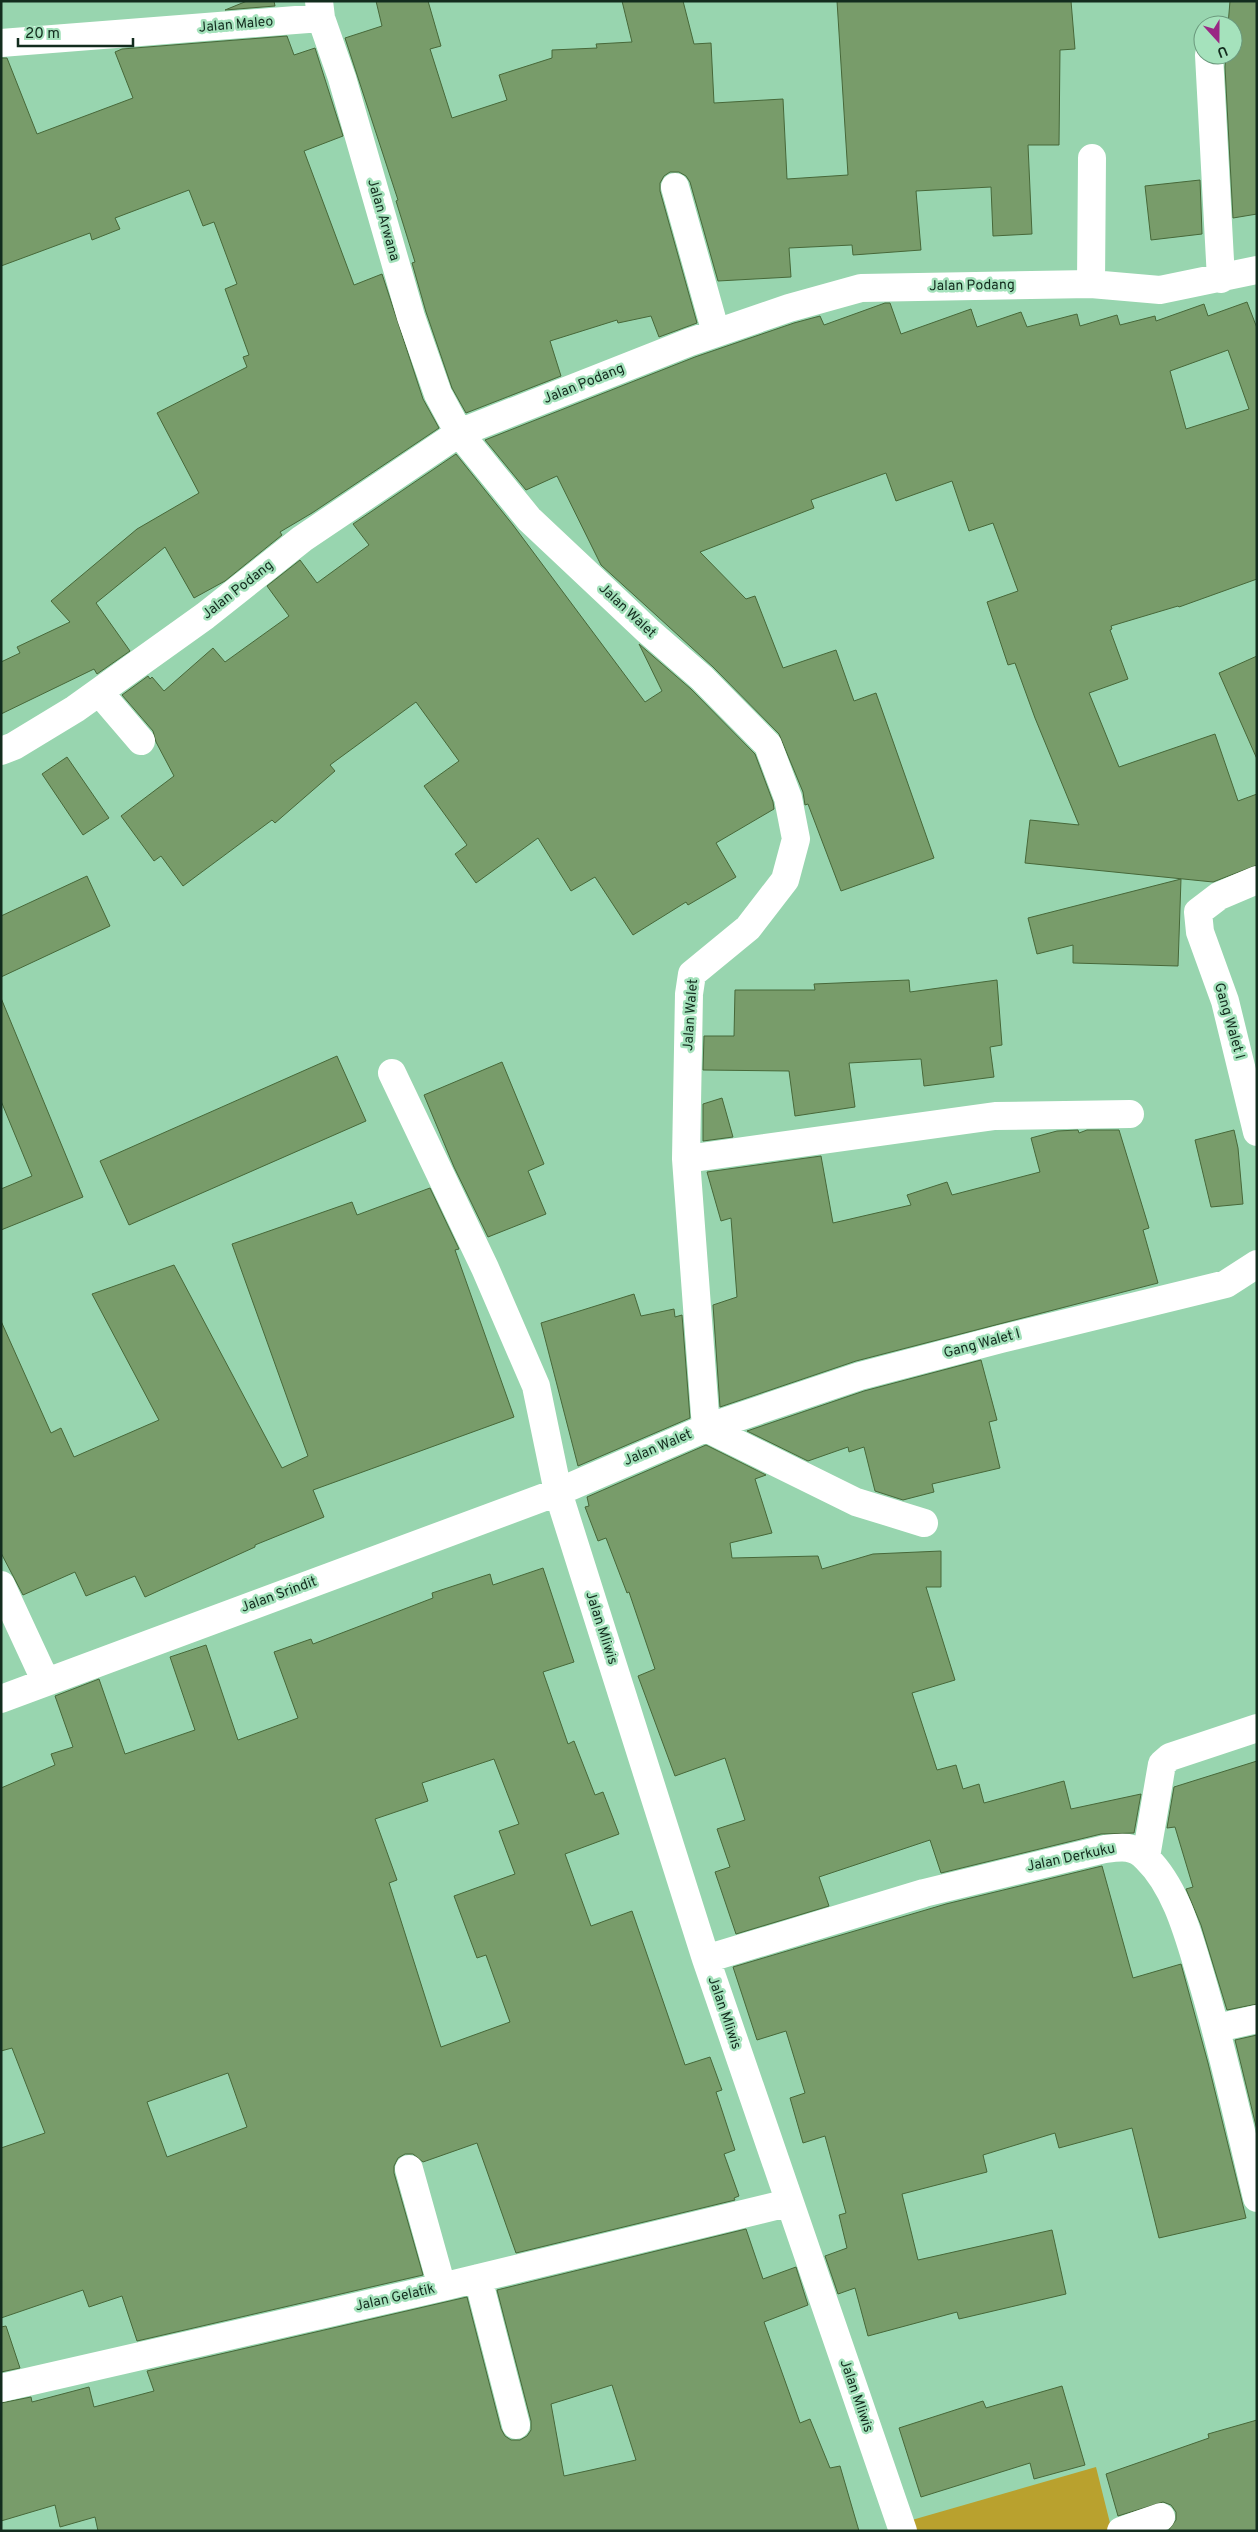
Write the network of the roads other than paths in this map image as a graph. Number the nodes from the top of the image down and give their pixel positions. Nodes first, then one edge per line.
1 (320, 10) edge
2 (1, 43) edge
3 (1210, 65) edge
4 (1092, 158) dead end
5 (675, 187) dead end
6 (1257, 270) edge
7 (1221, 279) junction
8 (1091, 284) junction
9 (716, 332) junction
10 (459, 433) junction
11 (99, 692) junction
12 (141, 740) dead end
13 (1, 751) edge
14 (1257, 880) edge
15 (392, 1073) dead end
16 (1130, 1114) dead end
17 (1257, 1132) edge
18 (686, 1159) junction
19 (1257, 1264) edge
20 (706, 1428) junction
21 (558, 1492) junction
22 (924, 1523) dead end
23 (1, 1585) edge
24 (46, 1682) junction
25 (1, 1699) edge
26 (1257, 1728) edge
27 (1146, 1857) junction
28 (706, 1959) junction
29 (1257, 2019) edge
30 (1216, 2028) junction
31 (409, 2169) dead end
32 (1257, 2198) edge
33 (788, 2203) junction
34 (478, 2278) junction
35 (442, 2287) junction
36 (1, 2388) edge
37 (516, 2425) dead end
38 (1160, 2517) dead end
39 (903, 2531) edge
40 (1122, 2531) edge

1 - 2 street, Jalan Maleo
1 - 10 street, Jalan Arwana
3 - 7 street
4 - 8 street
5 - 9 street
6 - 7 street, Jalan Podang
7 - 8 street, Jalan Podang
8 - 9 street, Jalan Podang
9 - 10 street, Jalan Podang
10 - 11 street, Jalan Podang
10 - 18 street, Jalan Walet
11 - 12 street
11 - 13 street, Jalan Podang
14 - 17 street, Gang Walet I
15 - 21 street, Jalan Mliwis
16 - 18 street
18 - 20 street, Jalan Walet
19 - 20 street, Gang Walet I
20 - 21 street, Jalan Walet
20 - 22 street
21 - 24 street, Jalan Srindit
21 - 28 street, Jalan Mliwis
23 - 24 street
24 - 25 street, Jalan Srindit
26 - 27 street
27 - 28 street, Jalan Derkuku
27 - 30 street, Jalan Derkuku
28 - 33 street, Jalan Mliwis
29 - 30 street
30 - 32 street, Jalan Derkuku
31 - 35 street
33 - 34 street, Jalan Gelatik
33 - 39 street, Jalan Mliwis
34 - 35 street, Jalan Gelatik
34 - 37 street
35 - 36 street, Jalan Gelatik
38 - 40 street

